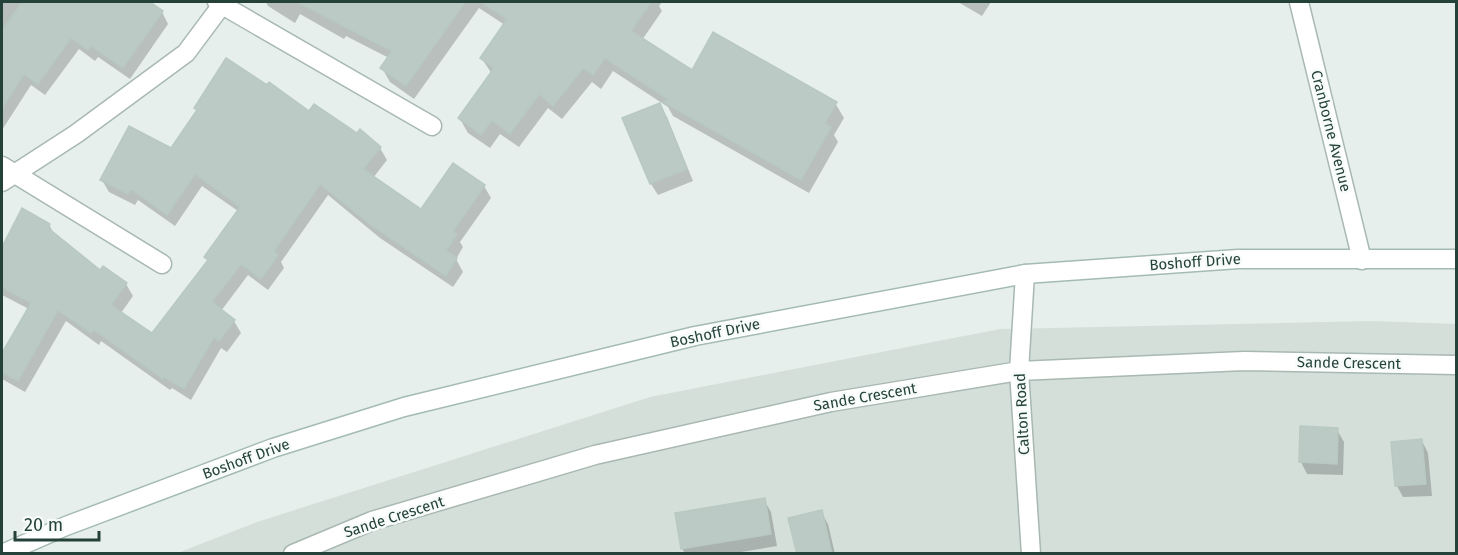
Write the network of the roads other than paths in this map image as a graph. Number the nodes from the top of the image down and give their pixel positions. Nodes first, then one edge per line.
1 (1299, 2) edge
2 (221, 3) edge
3 (432, 126) dead end
4 (6, 174) edge
5 (1456, 259) edge
6 (1362, 260) junction
7 (162, 264) dead end
8 (1025, 274) junction
9 (1456, 365) edge
10 (1019, 371) junction
11 (2, 554) edge
12 (293, 554) edge
13 (1031, 554) edge

1 - 6 street, Cranborne Avenue
2 - 3 street
2 - 4 street
4 - 7 street
5 - 6 street, Boshoff Drive
6 - 8 street, Boshoff Drive
8 - 10 street, Calton Road
8 - 11 street, Boshoff Drive
9 - 10 street, Sande Crescent
10 - 12 street, Sande Crescent
10 - 13 street, Calton Road

